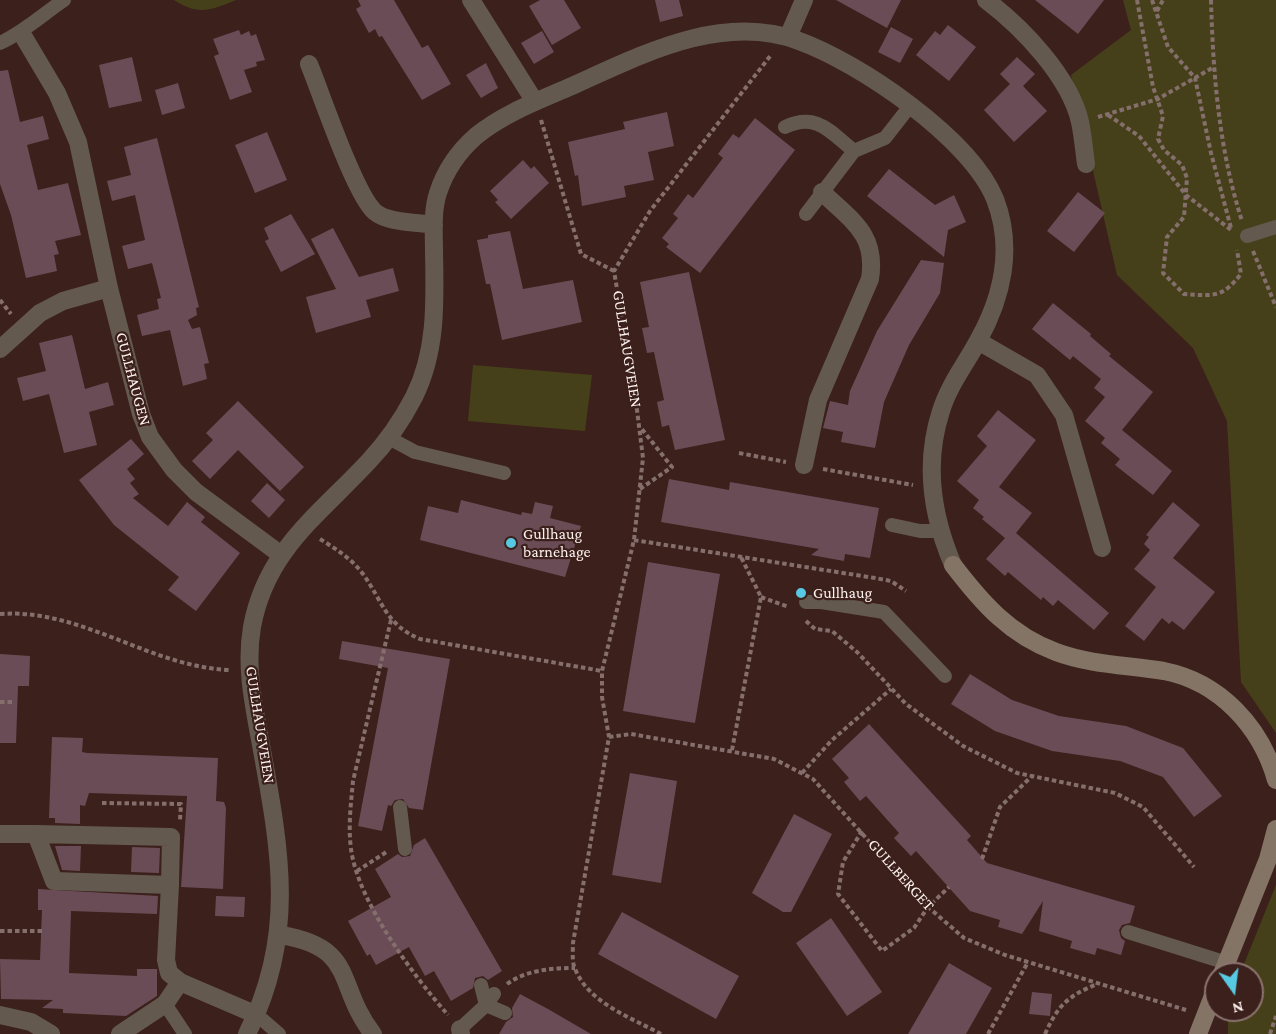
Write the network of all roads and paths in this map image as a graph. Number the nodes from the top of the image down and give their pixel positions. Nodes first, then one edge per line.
1 (63, 0) edge
2 (471, 0) edge
3 (804, 0) edge
4 (986, 0) edge
5 (1137, 0) edge
6 (1152, 0) edge
7 (1163, 0) edge
8 (1211, 0) edge
9 (1156, 12) junction
10 (22, 34) junction
11 (788, 37) junction
12 (0, 43) edge
13 (309, 64) dead end
14 (1212, 68) junction
15 (1195, 78) junction
16 (1158, 99) junction
17 (535, 102) junction
18 (910, 106) junction
19 (1108, 115) junction
20 (1080, 120) junction
21 (785, 127) dead end
22 (854, 151) junction
23 (1086, 164) dead end
24 (822, 192) junction
25 (1186, 195) junction
26 (806, 214) dead end
27 (434, 225) junction
28 (1276, 228) edge
29 (1232, 230) junction
30 (1247, 236) junction
31 (614, 272) junction
32 (110, 288) junction
33 (1276, 307) edge
34 (978, 341) junction
35 (0, 349) edge
36 (639, 426) junction
37 (389, 438) junction
38 (739, 453) dead end
39 (804, 465) junction
40 (504, 473) dead end
41 (932, 489) junction
42 (639, 490) junction
43 (892, 525) dead end
44 (302, 528) junction
45 (940, 531) junction
46 (634, 540) junction
47 (1102, 548) dead end
48 (280, 554) junction
49 (741, 557) junction
50 (906, 591) dead end
51 (761, 597) junction
52 (801, 606) joint
53 (0, 614) edge
54 (802, 616) dead end
55 (391, 620) junction
56 (249, 670) junction
57 (602, 671) junction
58 (945, 676) dead end
59 (891, 689) junction
60 (0, 702) edge
61 (12, 702) dead end
62 (609, 737) junction
63 (732, 750) junction
64 (802, 773) junction
65 (1033, 776) junction
66 (1276, 780) edge
67 (102, 803) dead end
68 (400, 807) dead end
69 (400, 827) junction
70 (1276, 829) edge
71 (862, 831) junction
72 (0, 834) edge
73 (36, 834) junction
74 (171, 837) junction
75 (405, 849) dead end
76 (982, 859) dead end
77 (1194, 867) dead end
78 (357, 871) junction
79 (170, 885) junction
80 (950, 887) dead end
81 (928, 907) junction
82 (0, 931) edge
83 (45, 931) dead end
84 (1128, 932) dead end
85 (280, 935) junction
86 (1028, 962) junction
87 (1207, 962) edge
88 (1228, 962) edge
89 (575, 968) junction
90 (516, 977) dead end
91 (180, 982) junction
92 (1097, 983) junction
93 (481, 985) dead end
94 (490, 1000) junction
95 (165, 1004) junction
96 (505, 1013) dead end
97 (0, 1015) edge
98 (257, 1015) junction
99 (1204, 1016) joint
100 (1276, 1016) edge
101 (461, 1031) edge
102 (51, 1034) edge
103 (120, 1034) edge
104 (185, 1034) edge
105 (247, 1034) edge
106 (279, 1034) edge
107 (372, 1034) edge
108 (661, 1034) edge
109 (988, 1034) edge
110 (1045, 1034) edge
111 (1198, 1034) edge
112 (1270, 1034) edge

1 - 10 lane
2 - 17 street
3 - 11 street
4 - 20 street
5 - 16 path
6 - 9 path
7 - 9 path
8 - 14 path
9 - 15 path
10 - 12 lane
10 - 32 street, GULLHAUGEN
11 - 17 street, GULLHAUGVEIEN
11 - 18 street, GULLHAUGVEIEN
11 - 31 path, GULLHAUGVEIEN
13 - 27 street
14 - 15 path
14 - 30 path
15 - 16 path
15 - 29 path
16 - 19 path
16 - 25 path
17 - 27 street, GULLHAUGVEIEN
17 - 31 path
18 - 22 lane
18 - 34 street, GULLHAUGVEIEN
19 - 20 path
19 - 25 path
20 - 23 street
21 - 22 lane
22 - 24 lane
24 - 26 lane
24 - 39 street
25 - 29 path
25 - 29 path
27 - 37 street, GULLHAUGVEIEN
28 - 30 lane
29 - 30 path
30 - 33 path
31 - 36 path, GULLHAUGVEIEN
32 - 35 street
32 - 48 street, GULLHAUGEN
34 - 41 street, GULLHAUGVEIEN
34 - 47 street
36 - 42 path, GULLHAUGVEIEN
36 - 42 path
37 - 40 lane
37 - 44 street, GULLHAUGVEIEN
38 - 39 path
39 - 41 path
41 - 45 street, GULLHAUGVEIEN
42 - 46 path, GULLHAUGVEIEN
43 - 45 lane
44 - 48 street, GULLHAUGVEIEN
44 - 55 path
45 - 66 street, GULLHAUGVEIEN
46 - 49 path
46 - 57 path, GULLHAUGVEIEN
48 - 56 street, GULLHAUGVEIEN
49 - 50 path
49 - 51 path
51 - 52 path
51 - 63 path
52 - 58 lane
53 - 56 path
54 - 59 path
55 - 57 path
55 - 78 path
56 - 85 street, GULLHAUGVEIEN
57 - 62 path, GULLHAUGVEIEN
59 - 64 path
59 - 65 path
60 - 61 path
62 - 63 path, GULLBERGET
62 - 89 path, GULLHAUGVEIEN
63 - 64 path, GULLBERGET
64 - 71 path, GULLBERGET
65 - 76 path
65 - 77 path
67 - 74 path
68 - 69 lane
69 - 75 lane
69 - 78 path
70 - 88 street
71 - 81 path, GULLBERGET
71 - 81 path
72 - 73 street
73 - 74 street
73 - 79 street
74 - 79 street
78 - 101 path
79 - 91 street
80 - 81 path
81 - 86 path, GULLBERGET
82 - 83 path
84 - 87 lane
85 - 98 street, GULLHAUGVEIEN
85 - 107 street
86 - 92 path, GULLBERGET
86 - 109 path
89 - 90 path
89 - 108 path
91 - 95 street
91 - 98 street
92 - 99 path, GULLBERGET
92 - 110 path
93 - 94 lane
94 - 96 lane
94 - 101 lane
95 - 103 street
95 - 104 lane
97 - 102 street
98 - 105 street, GULLHAUGVEIEN
98 - 106 lane
99 - 111 street
100 - 112 path

